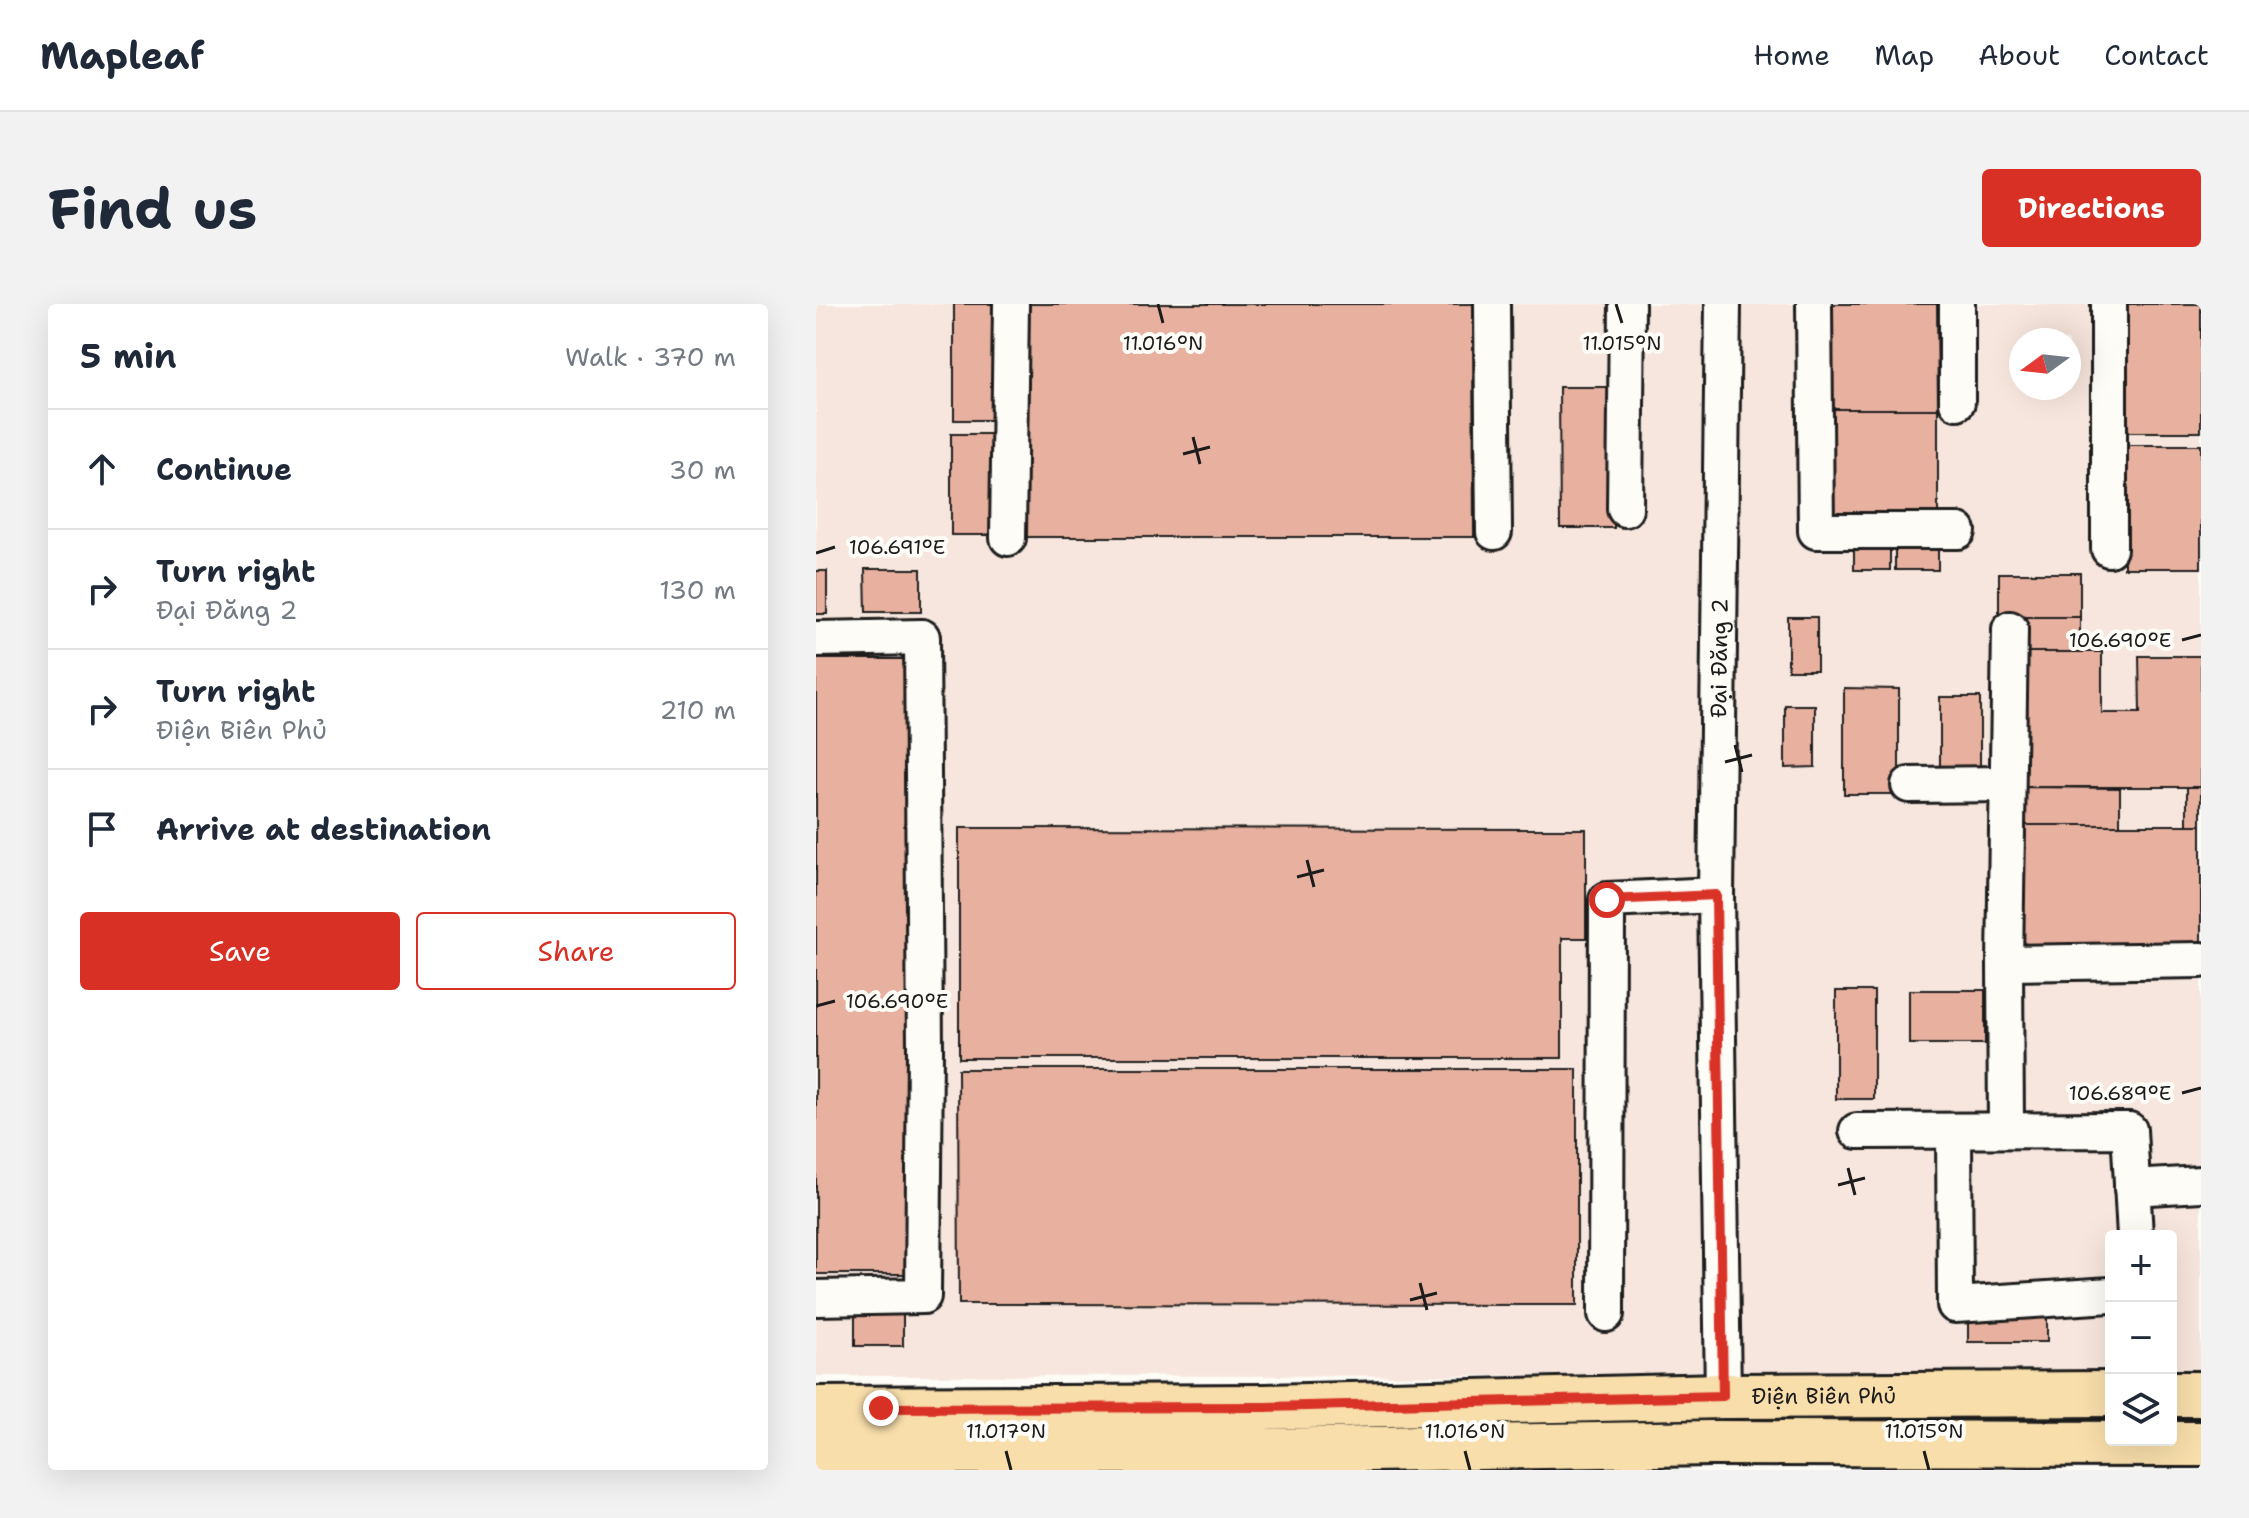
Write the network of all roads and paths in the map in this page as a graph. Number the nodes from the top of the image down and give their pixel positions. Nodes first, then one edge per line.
1 (1011, 304) edge
2 (1492, 304) edge
3 (1628, 304) edge
4 (1723, 304) edge
5 (1814, 304) edge
6 (1957, 304) edge
7 (2109, 304) edge
8 (1957, 402) dead end
9 (1625, 509) dead end
10 (1958, 531) dead end
11 (1494, 532) dead end
12 (1008, 538) dead end
13 (2109, 549) dead end
14 (2010, 629) dead end
15 (816, 639) edge
16 (2007, 784) junction
17 (1909, 785) dead end
18 (1716, 895) junction
19 (2201, 960) edge
20 (2005, 963) junction
21 (2006, 1130) junction
22 (1857, 1131) dead end
23 (1954, 1131) junction
24 (2201, 1184) edge
25 (2132, 1188) junction
26 (2135, 1230) edge
27 (2105, 1295) edge
28 (816, 1298) edge
29 (1606, 1314) dead end
30 (2105, 1394) edge
31 (2177, 1394) edge
32 (2201, 1394) edge
33 (1723, 1396) junction
34 (1265, 1407) junction
35 (816, 1409) edge
36 (2201, 1444) edge
37 (816, 1451) edge
38 (1260, 1451) junction

1 - 12 street
2 - 11 street
3 - 9 street
4 - 18 street, Đại Đăng 2
5 - 10 street
6 - 8 street
7 - 13 street
14 - 16 street
15 - 28 street
16 - 17 street
16 - 20 street
18 - 29 street
18 - 33 street, Đại Đăng 2
19 - 20 street
20 - 21 street
21 - 23 street
21 - 25 street
22 - 23 street
23 - 27 street
24 - 25 street
25 - 26 street
30 - 33 main road, Điện Biên Phủ
31 - 32 main road
33 - 34 main road, Điện Biên Phủ
34 - 35 main road, Điện Biên Phủ
34 - 38 street
36 - 38 main road
37 - 38 main road

